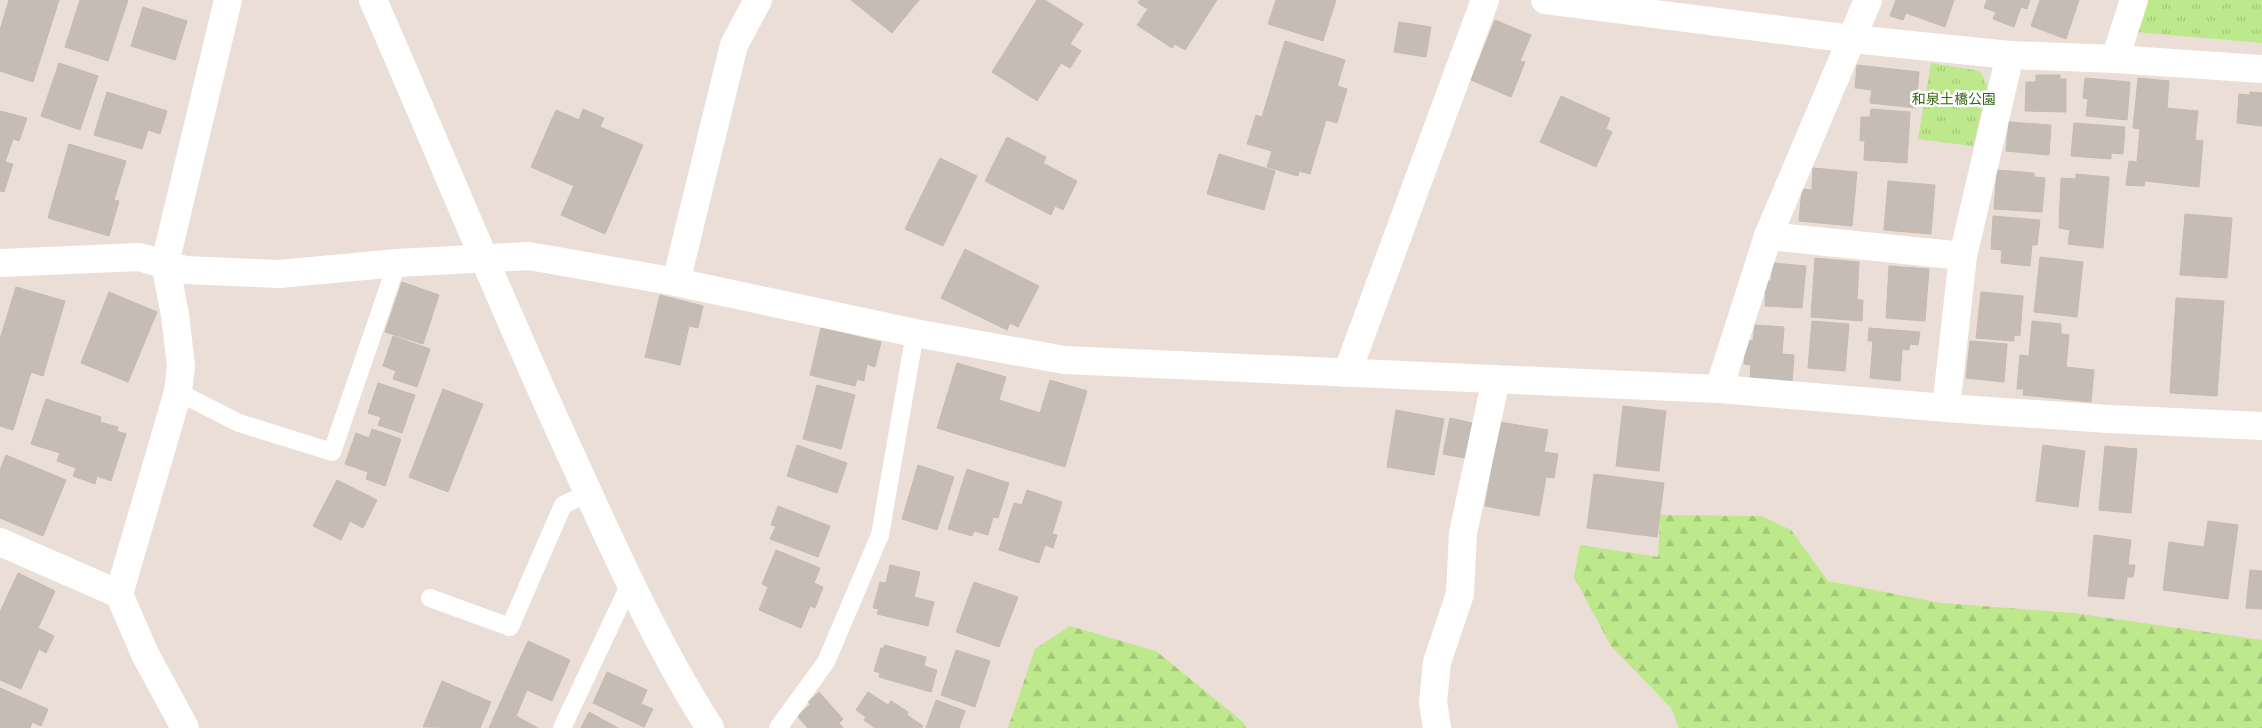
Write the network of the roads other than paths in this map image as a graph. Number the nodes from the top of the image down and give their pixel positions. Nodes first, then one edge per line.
1 (228, 0) edge
2 (373, 0) edge
3 (758, 0) edge
4 (1485, 0) edge
5 (1545, 0) edge
6 (1868, 0) edge
7 (2134, 0) edge
8 (1852, 39) junction
9 (2010, 54) junction
10 (2115, 59) junction
11 (2262, 69) edge
12 (1768, 236) junction
13 (1963, 256) junction
14 (486, 260) junction
15 (0, 263) edge
16 (165, 263) junction
17 (396, 263) junction
18 (676, 282) junction
19 (915, 333) junction
20 (1347, 373) junction
21 (1496, 379) junction
22 (1719, 389) junction
23 (178, 392) junction
24 (1946, 408) junction
25 (2262, 426) edge
26 (588, 493) junction
27 (0, 542) edge
28 (630, 586) junction
29 (118, 594) junction
30 (430, 598) dead end
31 (185, 728) edge
32 (562, 728) edge
33 (710, 728) edge
34 (778, 728) edge
35 (1437, 728) edge

1 - 16 street
2 - 14 street
3 - 18 street
4 - 20 street
5 - 8 street
6 - 8 street
7 - 10 street
8 - 9 street
8 - 12 street
9 - 10 street
9 - 13 street
10 - 11 street
12 - 13 street
12 - 22 street
13 - 24 street
14 - 17 street
14 - 18 street
14 - 26 street
15 - 16 street
16 - 17 street
16 - 23 street
17 - 23 lane
18 - 19 street
19 - 20 street
19 - 34 lane
20 - 21 street
21 - 22 street
21 - 35 street
22 - 24 street
23 - 29 street
24 - 25 street
26 - 28 street
26 - 30 lane
27 - 29 street
28 - 32 lane
28 - 33 street
29 - 31 street

